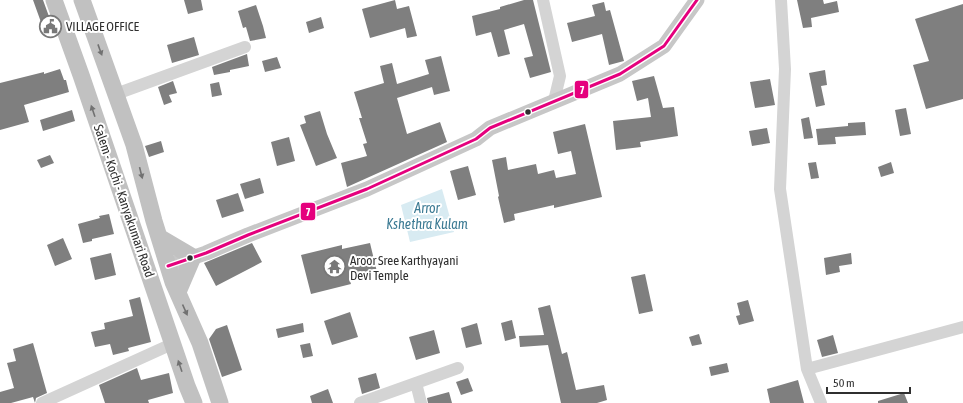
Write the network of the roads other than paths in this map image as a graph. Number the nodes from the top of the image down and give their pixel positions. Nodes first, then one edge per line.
1 (54, 0) edge
2 (82, 0) edge
3 (543, 0) edge
4 (697, 0) edge
5 (781, 0) edge
6 (245, 47) dead end
7 (116, 94) junction
8 (554, 101) junction
9 (159, 237) junction
10 (194, 257) junction
11 (168, 266) junction
12 (178, 292) junction
13 (963, 328) edge
14 (172, 344) junction
15 (458, 368) dead end
16 (807, 369) junction
17 (416, 383) junction
18 (42, 403) edge
19 (194, 403) edge
20 (220, 403) edge
21 (360, 403) edge
22 (421, 403) edge
23 (821, 403) edge

14 -> 1 highway, Salem - Kochi - Kanyakumari Road
2 -> 7 highway, Salem - Kochi - Kanyakumari Road
3 - 8 street
4 - 8 main road
5 - 16 street
6 - 7 street
7 -> 9 highway, Salem - Kochi - Kanyakumari Road
8 - 10 main road
9 - 10 highway
9 - 11 highway, Salem - Kochi - Kanyakumari Road
10 - 11 main road
10 - 12 highway
11 - 12 highway, Salem - Kochi - Kanyakumari Road
12 -> 20 highway, Salem - Kochi - Kanyakumari Road
13 - 16 street
14 - 18 street
19 -> 14 highway, Salem - Kochi - Kanyakumari Road
15 - 17 street
16 - 23 street
17 - 21 street
17 - 22 street

